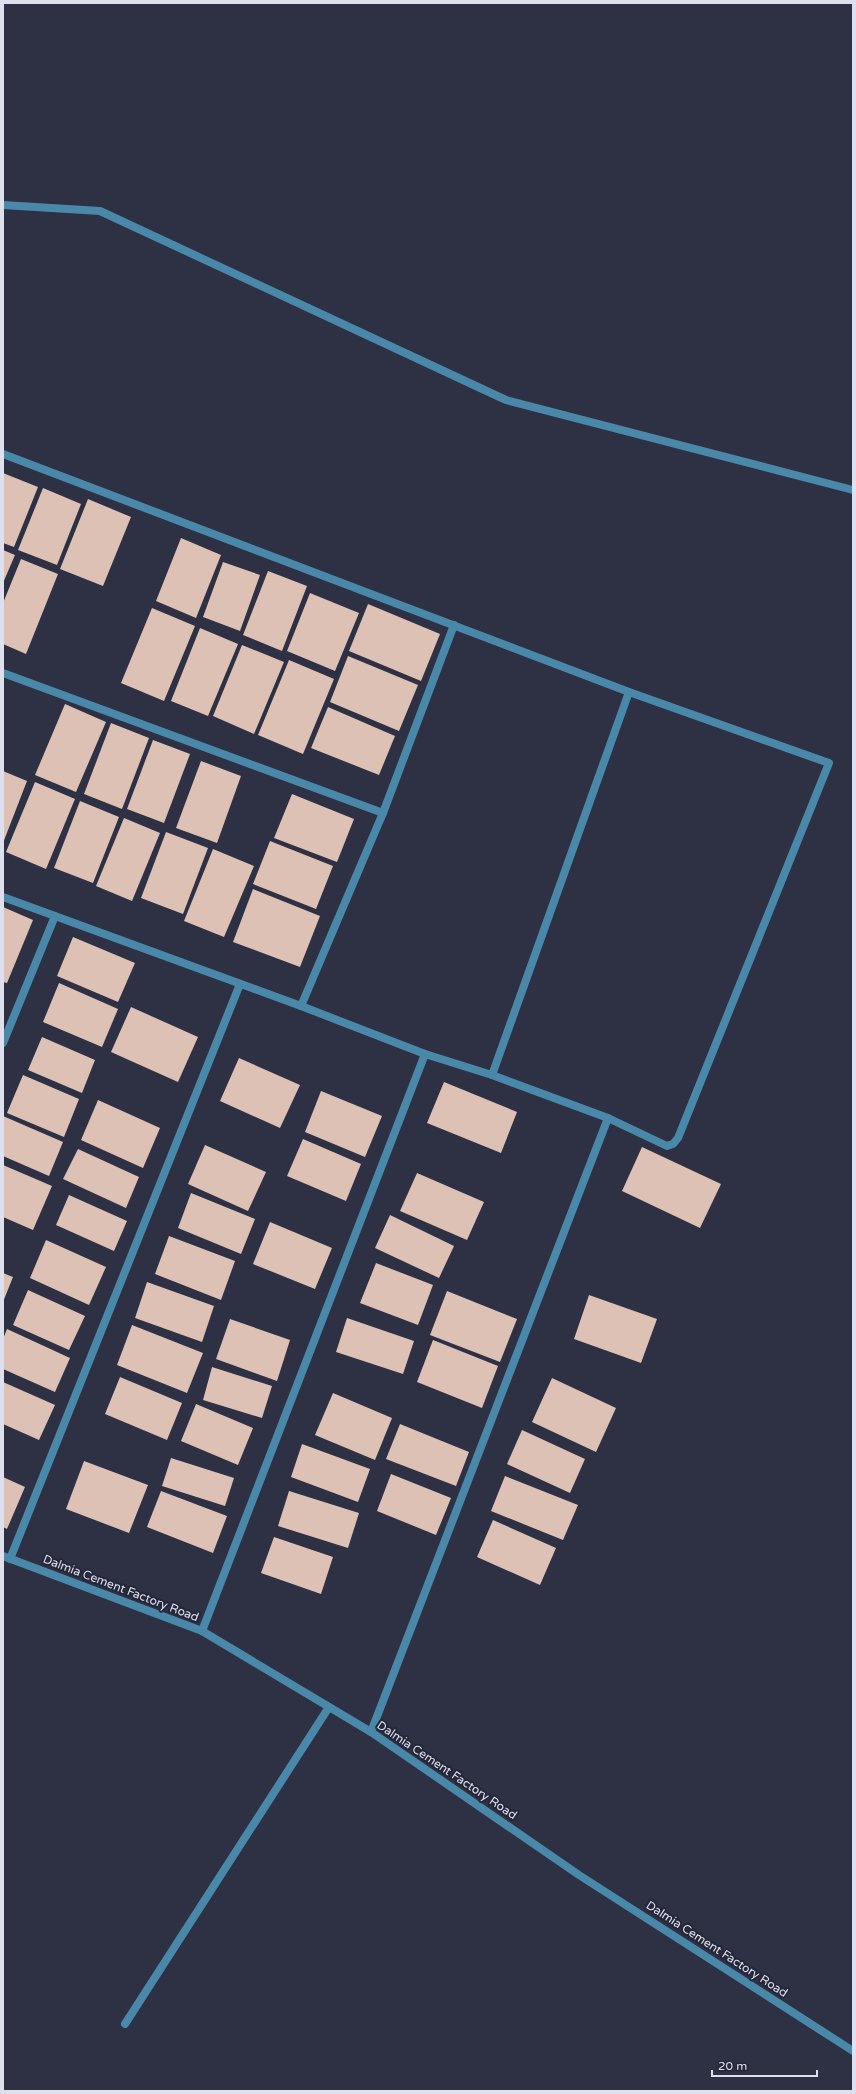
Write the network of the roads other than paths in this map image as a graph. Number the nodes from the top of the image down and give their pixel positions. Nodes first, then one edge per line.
1 (3, 205) edge
2 (3, 454) edge
3 (853, 490) edge
4 (454, 625) junction
5 (3, 673) edge
6 (629, 692) junction
7 (383, 814) junction
8 (3, 898) edge
9 (55, 916) junction
10 (240, 984) junction
11 (301, 1006) junction
12 (3, 1043) edge
13 (425, 1054) junction
14 (492, 1075) junction
15 (608, 1118) junction
16 (7, 1558) edge
17 (202, 1631) junction
18 (329, 1707) junction
19 (371, 1732) junction
20 (125, 2024) dead end
21 (853, 2051) edge

1 - 3 street
2 - 4 street
4 - 6 street
4 - 7 street
5 - 7 street
6 - 14 street
6 - 15 street
7 - 11 street
8 - 9 street
9 - 10 street
9 - 12 street
10 - 11 street
10 - 16 street
11 - 13 street
13 - 14 street
13 - 17 street
14 - 15 street
15 - 19 street
16 - 17 street, Dalmia Cement Factory Road
17 - 18 street, Dalmia Cement Factory Road
18 - 19 street, Dalmia Cement Factory Road
18 - 20 street
19 - 21 street, Dalmia Cement Factory Road

